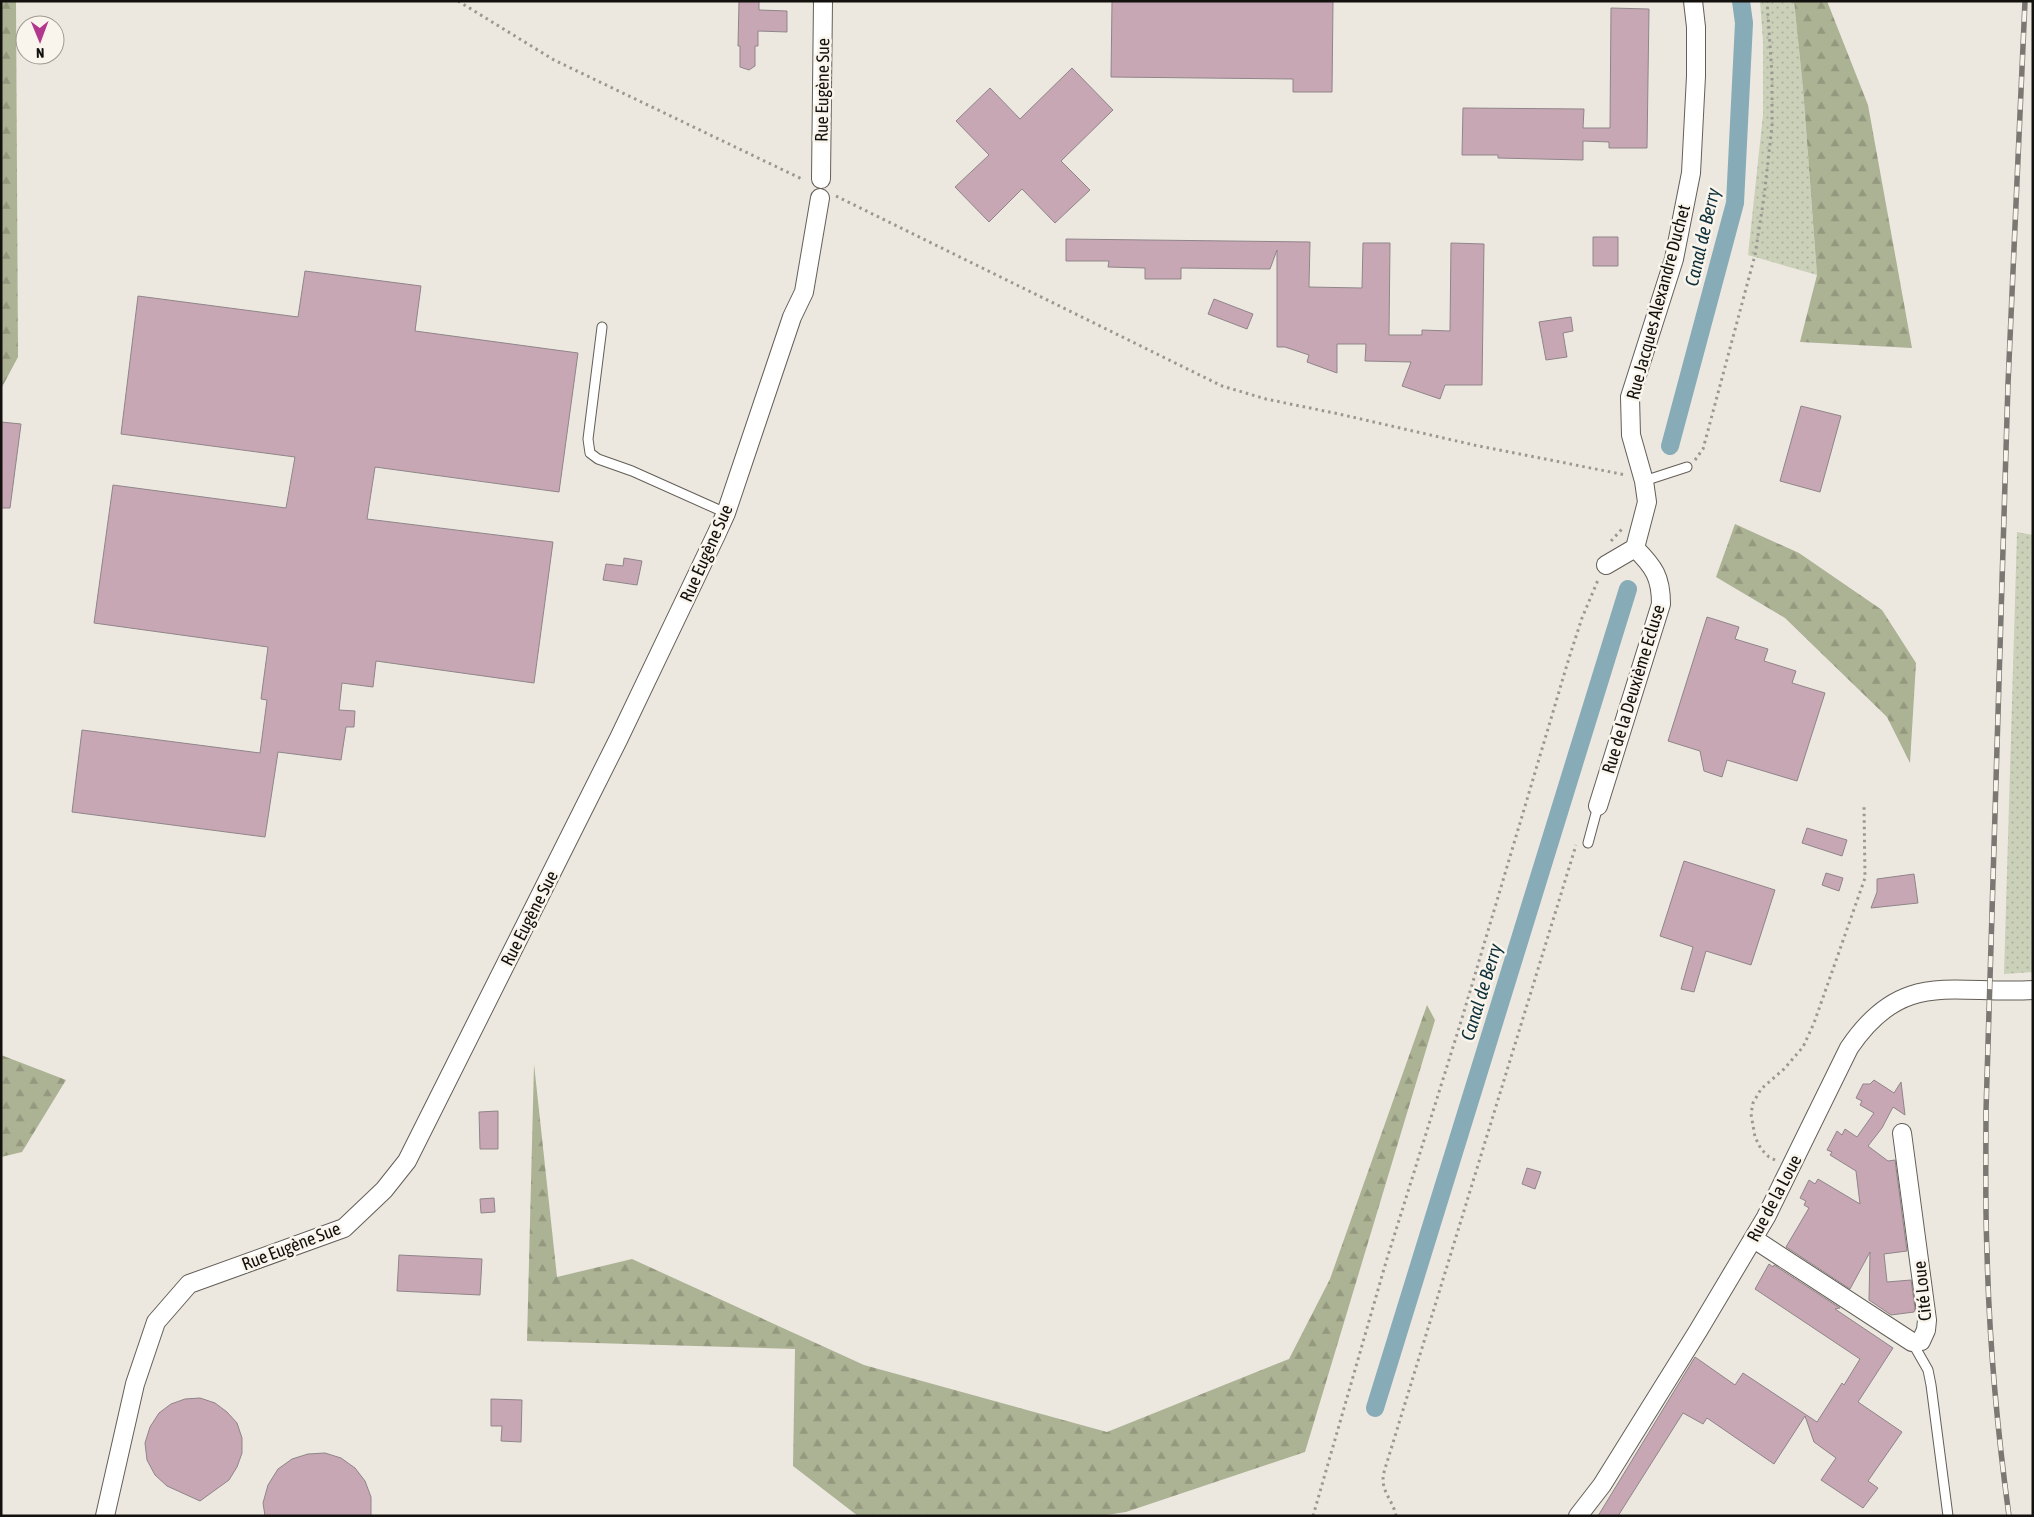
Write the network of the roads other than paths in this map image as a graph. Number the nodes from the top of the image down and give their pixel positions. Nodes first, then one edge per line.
1 (823, 1) edge
2 (1694, 1) edge
3 (815, 180) road end
4 (826, 196) road end
5 (602, 327) dead end
6 (1687, 467) road end
7 (1636, 478) junction
8 (726, 513) junction
9 (1636, 548) junction
10 (1606, 565) road end
11 (1598, 806) joint
12 (1588, 843) dead end
13 (2033, 990) edge
14 (1902, 1133) dead end
15 (1754, 1239) junction
16 (1912, 1342) junction
17 (105, 1516) edge
18 (1578, 1516) edge
19 (1948, 1516) edge

1 - 3 street, Rue Eugène Sue
2 - 7 street, Rue Jacques Alexandre Duchet
4 - 8 street, Rue Eugène Sue
5 - 8 lane
6 - 7 lane
7 - 9 street, Rue Jacques Alexandre Duchet
8 - 17 street, Rue Eugène Sue
9 - 10 street
9 - 11 street, Rue de la Deuxième Ecluse
11 - 12 lane
13 - 15 street, Rue de la Loue
14 - 16 street, Cité Loue
15 - 16 street, Cité Loue
15 - 18 street, Rue de la Loue
16 - 19 lane

